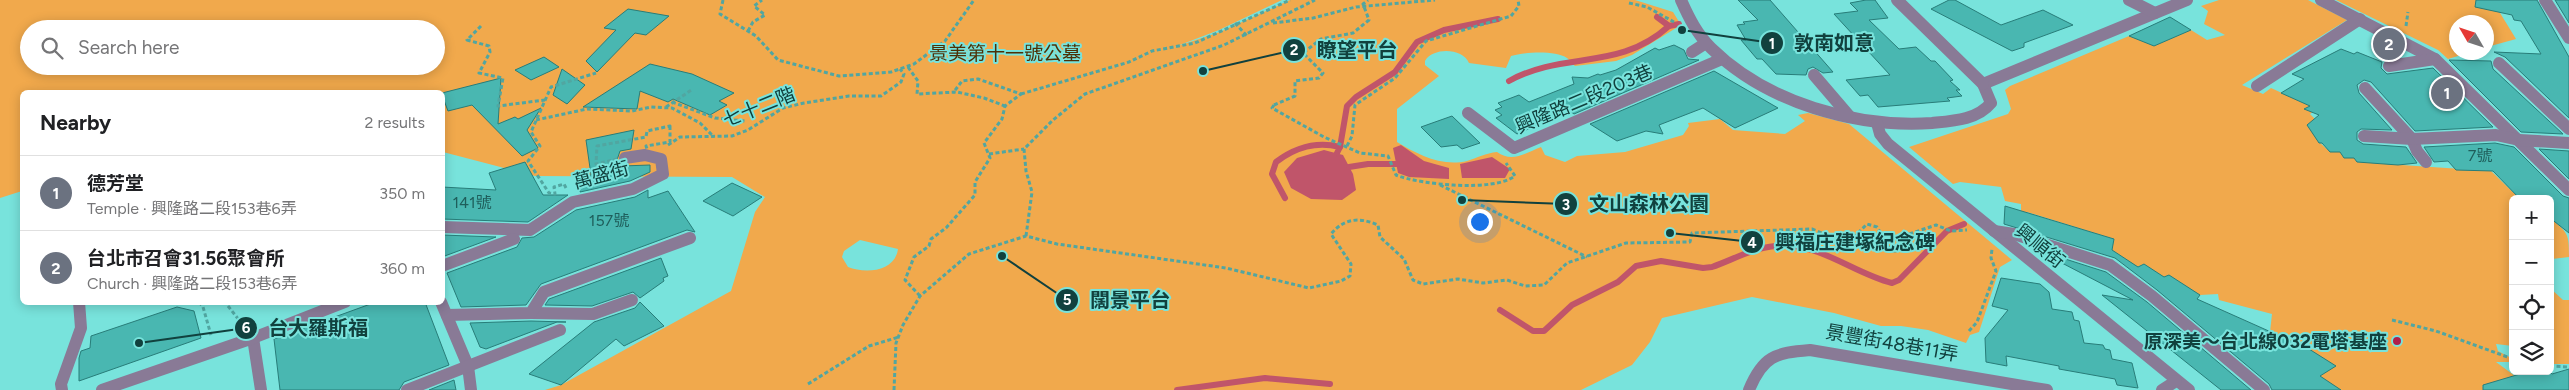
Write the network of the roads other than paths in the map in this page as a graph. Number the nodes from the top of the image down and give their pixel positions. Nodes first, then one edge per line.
1 (1681, 0) edge
2 (1897, 0) edge
3 (2128, 0) edge
4 (2187, 0) edge
5 (2321, 0) edge
6 (2545, 0) edge
7 (2155, 13) junction
8 (2360, 19) junction
9 (2569, 38) edge
10 (1706, 43) junction
11 (1692, 52) dead end
12 (1722, 59) junction
13 (2435, 59) junction
14 (2499, 63) dead end
15 (2389, 66) dead end
16 (1814, 76) dead end
17 (1983, 84) junction
18 (2256, 86) dead end
19 (2365, 88) dead end
20 (1468, 113) dead end
21 (1850, 117) junction
22 (1877, 123) junction
23 (2569, 128) edge
24 (2364, 136) dead end
25 (2412, 139) junction
26 (2518, 140) junction
27 (2569, 144) edge
28 (625, 158) dead end
29 (2426, 162) dead end
30 (2569, 190) edge
31 (445, 227) edge
32 (1992, 237) junction
33 (690, 238) dead end
34 (514, 239) dead end
35 (445, 265) edge
36 (632, 300) dead end
37 (79, 305) edge
38 (337, 305) edge
39 (444, 309) edge
40 (532, 313) junction
41 (560, 330) dead end
42 (253, 338) junction
43 (468, 366) junction
44 (2176, 381) junction
45 (1969, 383) edge
46 (62, 390) edge
47 (102, 390) edge
48 (261, 390) edge
49 (407, 390) edge
50 (471, 390) edge
51 (1749, 390) edge
52 (2047, 390) edge
53 (2162, 390) edge
54 (2189, 390) edge
55 (2264, 390) edge

1 - 10 street
2 - 17 street
3 - 7 street
4 - 7 street
5 - 8 street
6 - 9 street
7 - 17 street
8 - 13 street
8 - 18 street
10 - 11 street
10 - 12 street
12 - 20 street, 興隆路二段203巷
12 - 21 street
13 - 15 street
13 - 26 street
14 - 23 street
16 - 21 street
17 - 22 street
19 - 25 street
21 - 22 street
22 - 32 street, 興順街
24 - 25 street
25 - 26 street
25 - 29 street
26 - 27 street
26 - 30 street
28 - 31 street, 萬盛街
32 - 44 street, 興順街
32 - 55 street
33 - 40 street
34 - 35 street
36 - 40 street
37 - 46 street
38 - 42 street
39 - 40 street
39 - 43 street
41 - 43 street
42 - 47 street
42 - 48 street
43 - 49 street
43 - 50 street
44 - 53 street
44 - 54 street, 興順街
45 - 51 street, 景豐街48巷11弄
45 - 52 street, 景豐街48巷11弄

